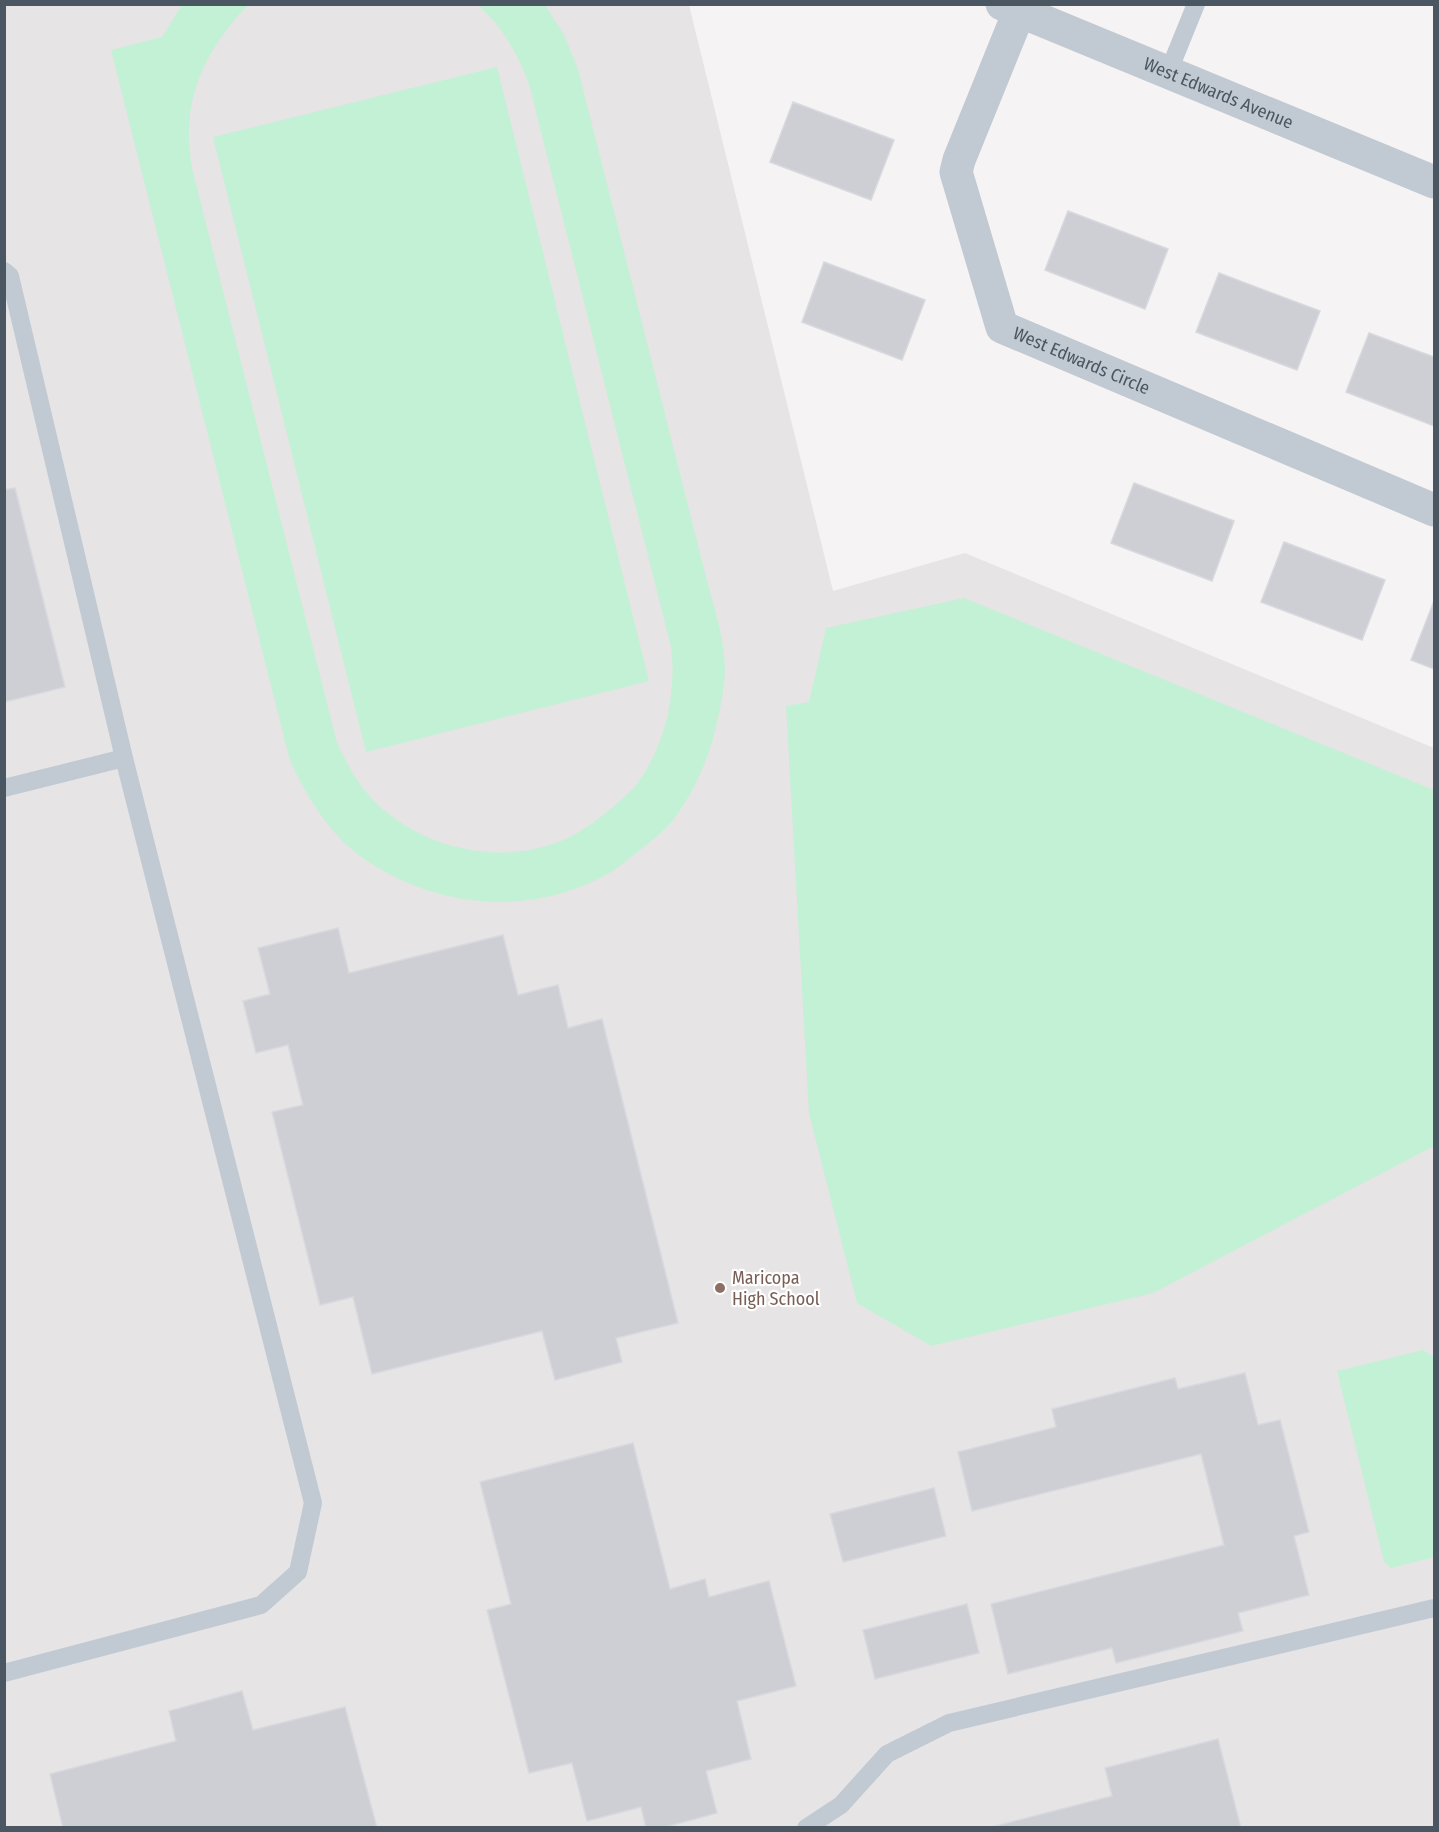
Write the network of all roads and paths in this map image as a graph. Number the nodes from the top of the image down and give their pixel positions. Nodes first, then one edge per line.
1 (1196, 4) edge
2 (1010, 8) edge
3 (1168, 73) junction
4 (1434, 182) edge
5 (4, 271) edge
6 (1434, 510) edge
7 (124, 758) junction
8 (4, 788) edge
9 (1434, 1608) edge
10 (4, 1673) edge
11 (807, 1827) edge

1 - 3 lane
2 - 3 street, West Edwards Avenue
2 - 6 street, West Edwards Circle
3 - 4 street, West Edwards Avenue
5 - 7 lane
7 - 8 lane
7 - 10 lane
9 - 11 lane

